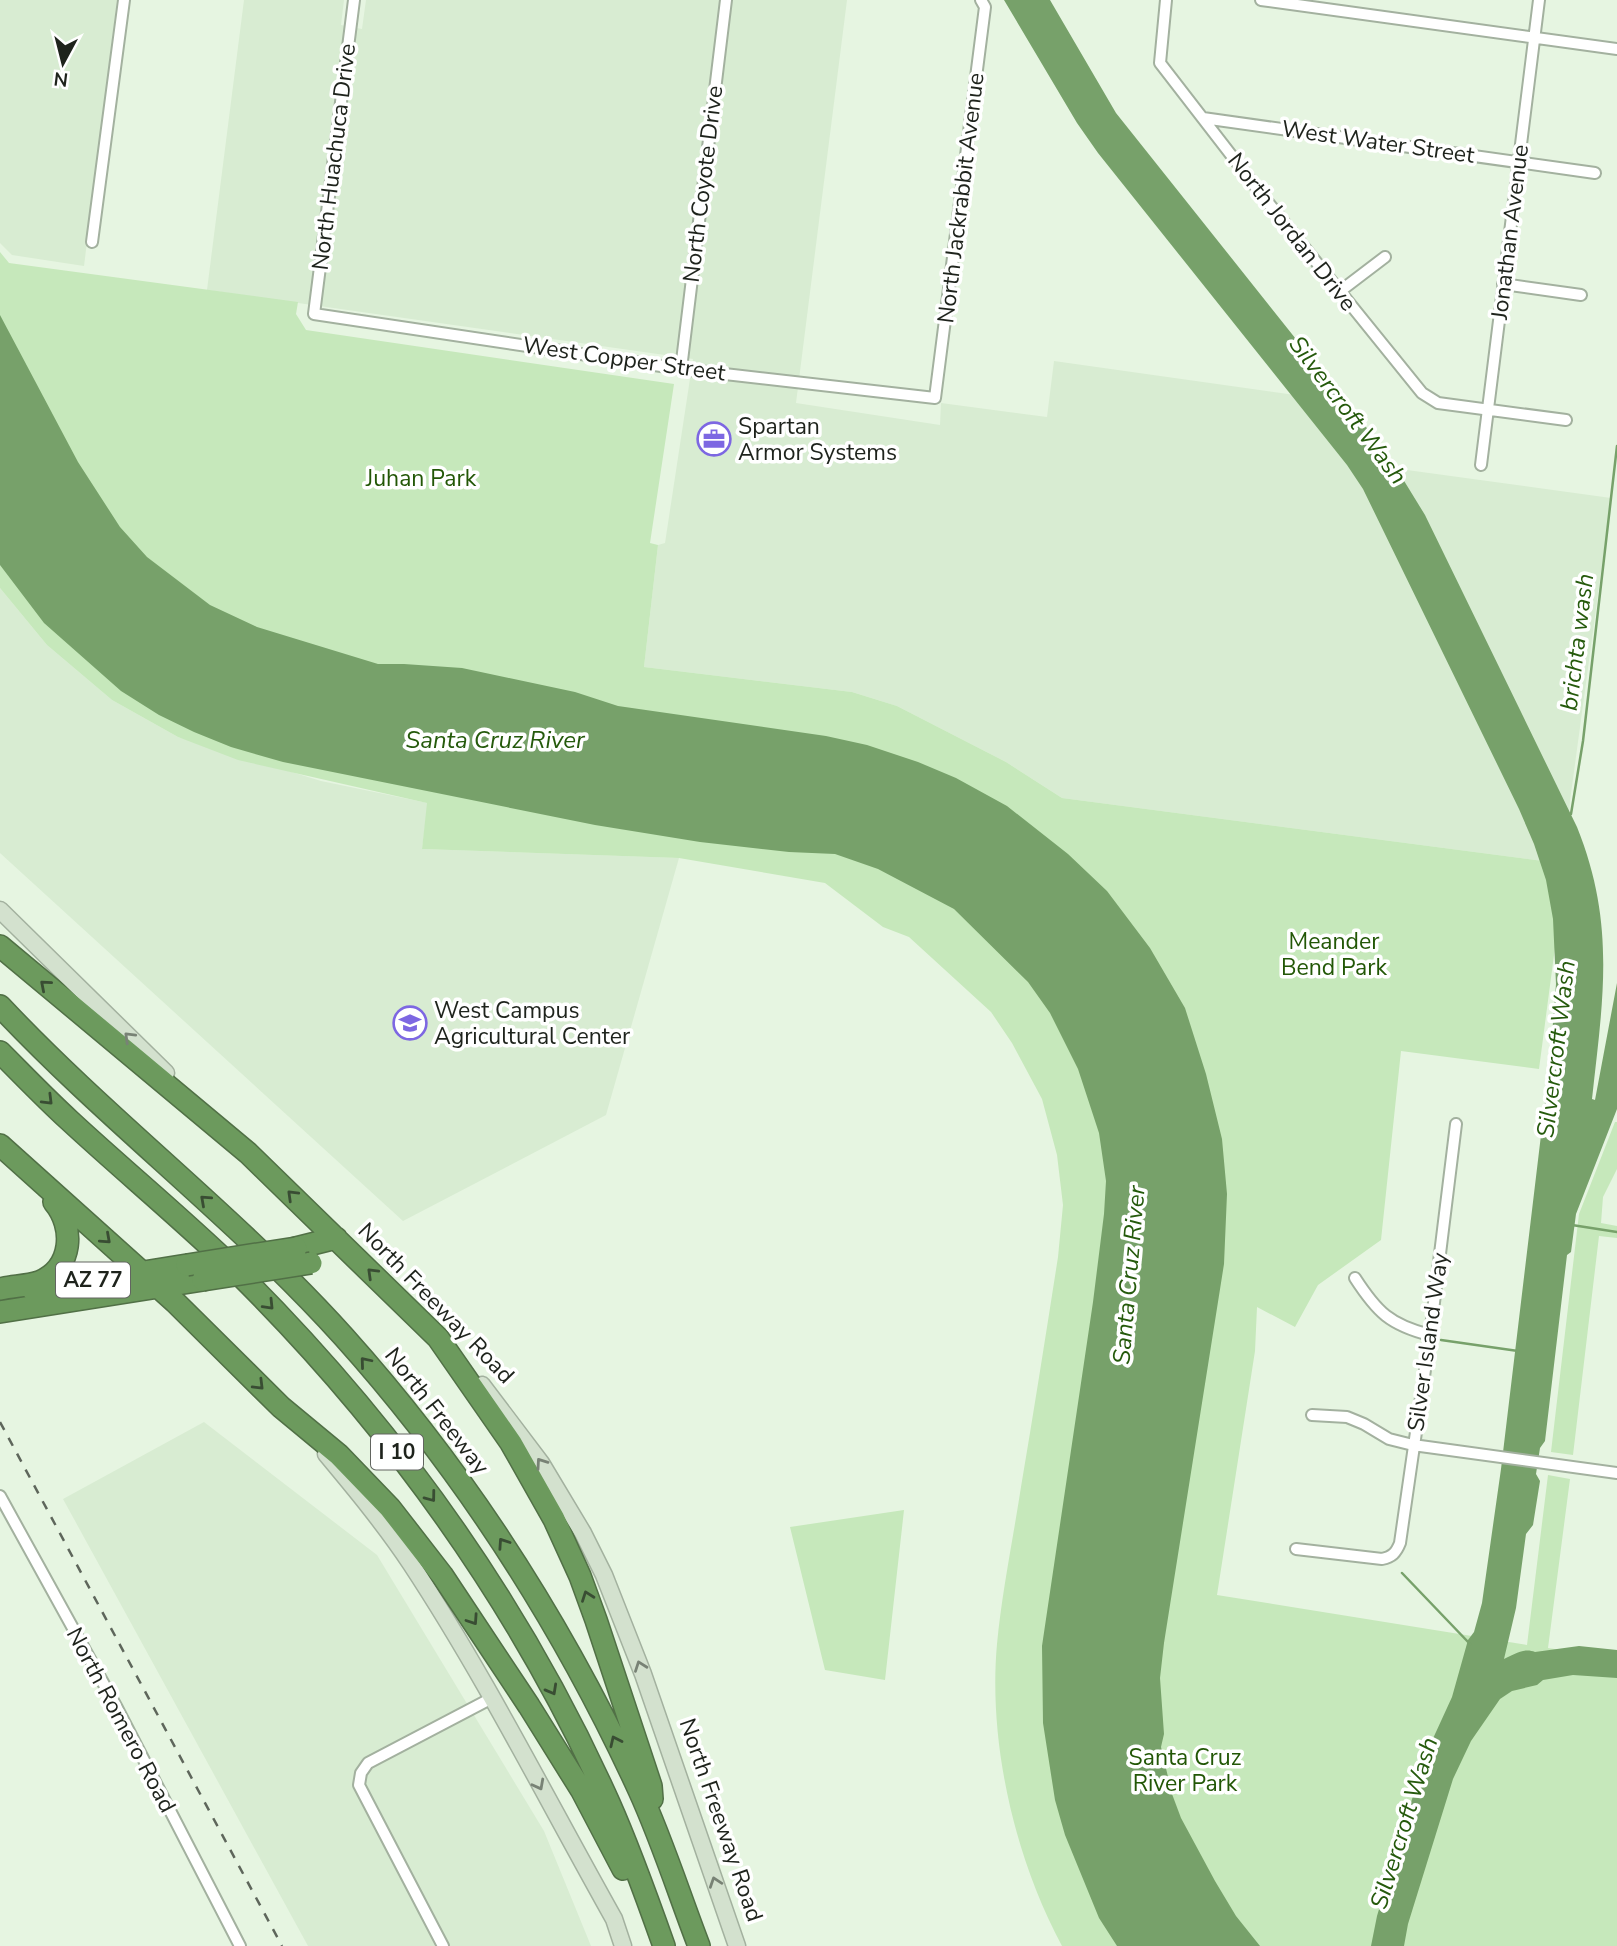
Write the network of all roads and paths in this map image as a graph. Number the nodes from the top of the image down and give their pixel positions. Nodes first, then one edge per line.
1 (124, 0) edge
2 (354, 0) edge
3 (726, 0) edge
4 (981, 0) edge
5 (1166, 0) edge
6 (1261, 0) edge
7 (1539, 0) edge
8 (1535, 39) junction
9 (1617, 50) edge
10 (1203, 118) junction
11 (1518, 161) junction
12 (1595, 173) dead end
13 (92, 242) dead end
14 (1385, 257) dead end
15 (1503, 284) junction
16 (1339, 292) junction
17 (1581, 295) dead end
18 (314, 314) joint
19 (681, 369) junction
20 (935, 397) joint
21 (1489, 411) junction
22 (1566, 420) dead end
23 (1480, 465) dead end
24 (0, 910) edge
25 (0, 946) edge
26 (0, 1006) edge
27 (0, 1052) edge
28 (1456, 1124) dead end
29 (0, 1145) edge
30 (248, 1153) junction
31 (18, 1161) junction
32 (336, 1238) junction
33 (303, 1255) junction
34 (141, 1271) junction
35 (1355, 1278) dead end
36 (158, 1287) junction
37 (0, 1291) edge
38 (0, 1312) edge
39 (1430, 1335) junction
40 (438, 1338) junction
41 (281, 1407) junction
42 (1312, 1415) dead end
43 (1413, 1445) junction
44 (1617, 1473) edge
45 (0, 1496) edge
46 (1296, 1549) dead end
47 (492, 1698) junction
48 (653, 1825) junction
49 (240, 1946) edge
50 (443, 1946) edge
51 (623, 1946) edge
52 (663, 1946) edge
53 (699, 1946) edge
54 (737, 1946) edge

1 - 13 street
2 - 18 street, North Huachuca Drive
3 - 19 street, North Coyote Drive
4 - 20 street, North Jackrabbit Avenue
5 - 10 street, North Jordan Drive
6 - 8 street
7 - 8 street, Jonathan Avenue
8 - 9 street
8 - 11 street, Jonathan Avenue
10 - 11 street, West Water Street
10 - 16 street, North Jordan Drive
11 - 12 street, West Water Street
11 - 15 street, Jonathan Avenue
14 - 16 street
15 - 17 street
15 - 21 street, Jonathan Avenue
16 - 21 street, North Jordan Drive
18 - 19 street, West Copper Street
19 - 20 street, West Copper Street
21 - 22 street, North Jordan Drive
21 - 23 street, Jonathan Avenue
30 -> 24 main road, North Freeway Road
30 -> 25 highway
48 -> 26 highway, North Freeway / I 10
27 -> 52 highway, I 10
28 - 39 street, Silver Island Way
29 - 31 highway
32 -> 30 highway, North Freeway Road
31 -> 34 highway
31 - 37 highway
32 - 33 highway
40 -> 32 highway, North Freeway Road
33 - 34 highway, AZ 77, bridge
33 - 36 highway, AZ 77, bridge
34 - 36 highway
34 - 37 highway, AZ 77
35 - 39 street
36 - 38 highway, AZ 77
36 -> 41 highway
39 - 43 street, Silver Island Way
48 -> 40 highway
54 -> 40 main road, North Freeway Road
41 - 47 main road
41 -> 52 highway
42 - 43 street
43 - 44 street
43 - 46 street, Silver Island Way
45 - 49 street, North Romero Road
47 - 50 street
47 -> 51 main road
48 - 53 highway, North Freeway / I 10

